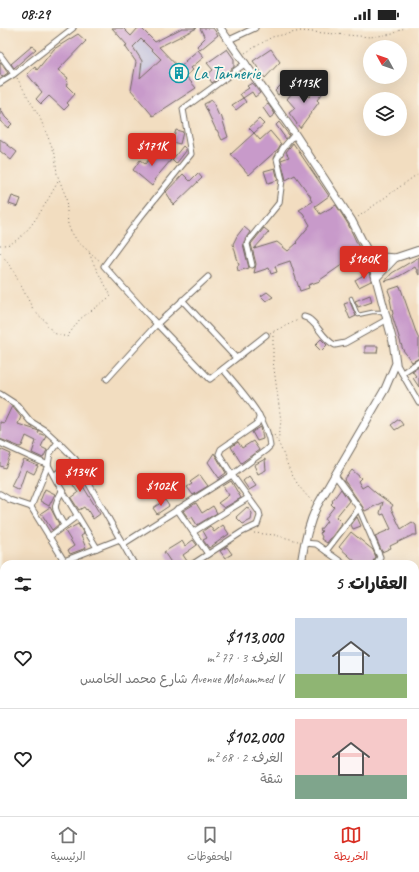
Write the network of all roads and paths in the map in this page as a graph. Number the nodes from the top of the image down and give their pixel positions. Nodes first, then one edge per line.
1 (73, 28) edge
2 (220, 28) edge
3 (255, 28) edge
4 (404, 28) edge
5 (229, 40) junction
6 (0, 55) edge
7 (240, 55) junction
8 (246, 63) junction
9 (14, 74) junction
10 (1, 81) edge
11 (295, 134) junction
12 (419, 173) edge
13 (59, 179) junction
14 (352, 220) junction
15 (0, 245) edge
16 (419, 250) edge
17 (89, 251) junction
18 (0, 252) edge
19 (370, 256) junction
20 (395, 258) junction
21 (252, 265) dead end
22 (104, 266) junction
23 (208, 277) dead end
24 (376, 278) junction
25 (351, 298) dead end
26 (182, 300) junction
27 (387, 316) junction
28 (304, 317) joint
29 (158, 324) junction
30 (273, 332) junction
31 (266, 335) joint
32 (236, 358) junction
33 (419, 362) edge
34 (396, 363) junction
35 (223, 369) junction
36 (402, 373) junction
37 (107, 379) dead end
38 (0, 394) edge
39 (419, 403) edge
40 (259, 414) junction
41 (270, 431) dead end
42 (58, 442) junction
43 (278, 442) junction
44 (0, 443) edge
45 (75, 459) junction
46 (48, 464) junction
47 (232, 475) junction
48 (335, 475) junction
49 (54, 476) junction
50 (62, 491) junction
51 (0, 494) edge
52 (248, 498) junction
53 (316, 506) junction
54 (31, 507) junction
55 (359, 508) junction
56 (176, 509) junction
57 (77, 516) junction
58 (64, 525) junction
59 (193, 532) junction
60 (254, 533) dead end
61 (49, 537) junction
62 (121, 542) junction
63 (304, 543) junction
64 (97, 548) junction
65 (326, 551) junction
66 (208, 554) junction
67 (63, 560) edge
68 (71, 560) edge
69 (132, 560) edge
70 (198, 560) edge
71 (302, 560) edge
72 (338, 560) edge
73 (379, 560) edge

1 - 9 street
2 - 5 main road
3 - 5 street
4 - 7 path
5 - 7 main road
6 - 9 street
7 - 8 main road
8 - 11 main road
8 - 22 street
9 - 10 street
9 - 13 path
11 - 14 main road
11 - 21 street
12 - 14 path
13 - 15 path
13 - 17 path
14 - 19 main road
16 - 20 main road
17 - 18 path
17 - 22 path
19 - 20 main road
19 - 24 main road
20 - 24 main road
22 - 29 street
23 - 26 street
24 - 27 main road
25 - 27 lane
26 - 29 street
26 - 32 street
27 - 28 street
27 - 34 main road
28 - 30 path
29 - 35 street
29 - 37 street
30 - 31 path
30 - 43 path
31 - 32 street
32 - 35 street
33 - 36 street
34 - 36 street
34 - 48 main road
35 - 40 street
36 - 39 street
38 - 42 street
40 - 47 street
40 - 47 street
41 - 43 path
42 - 45 street
42 - 46 street
43 - 53 path
44 - 46 street
45 - 49 street
45 - 62 street
46 - 49 street
46 - 54 street
47 - 52 street
47 - 56 street
48 - 53 main road
48 - 55 street
49 - 50 street
50 - 57 street
50 - 58 street
51 - 54 street
52 - 59 street
52 - 66 street
53 - 63 main road
54 - 61 street
55 - 65 street
55 - 73 street
56 - 59 street
56 - 62 street
57 - 58 street
57 - 64 street
58 - 61 street
59 - 66 street
60 - 63 path
61 - 67 street
62 - 64 street
62 - 69 street
63 - 65 street
63 - 71 main road
64 - 68 street
65 - 72 street
66 - 70 street

